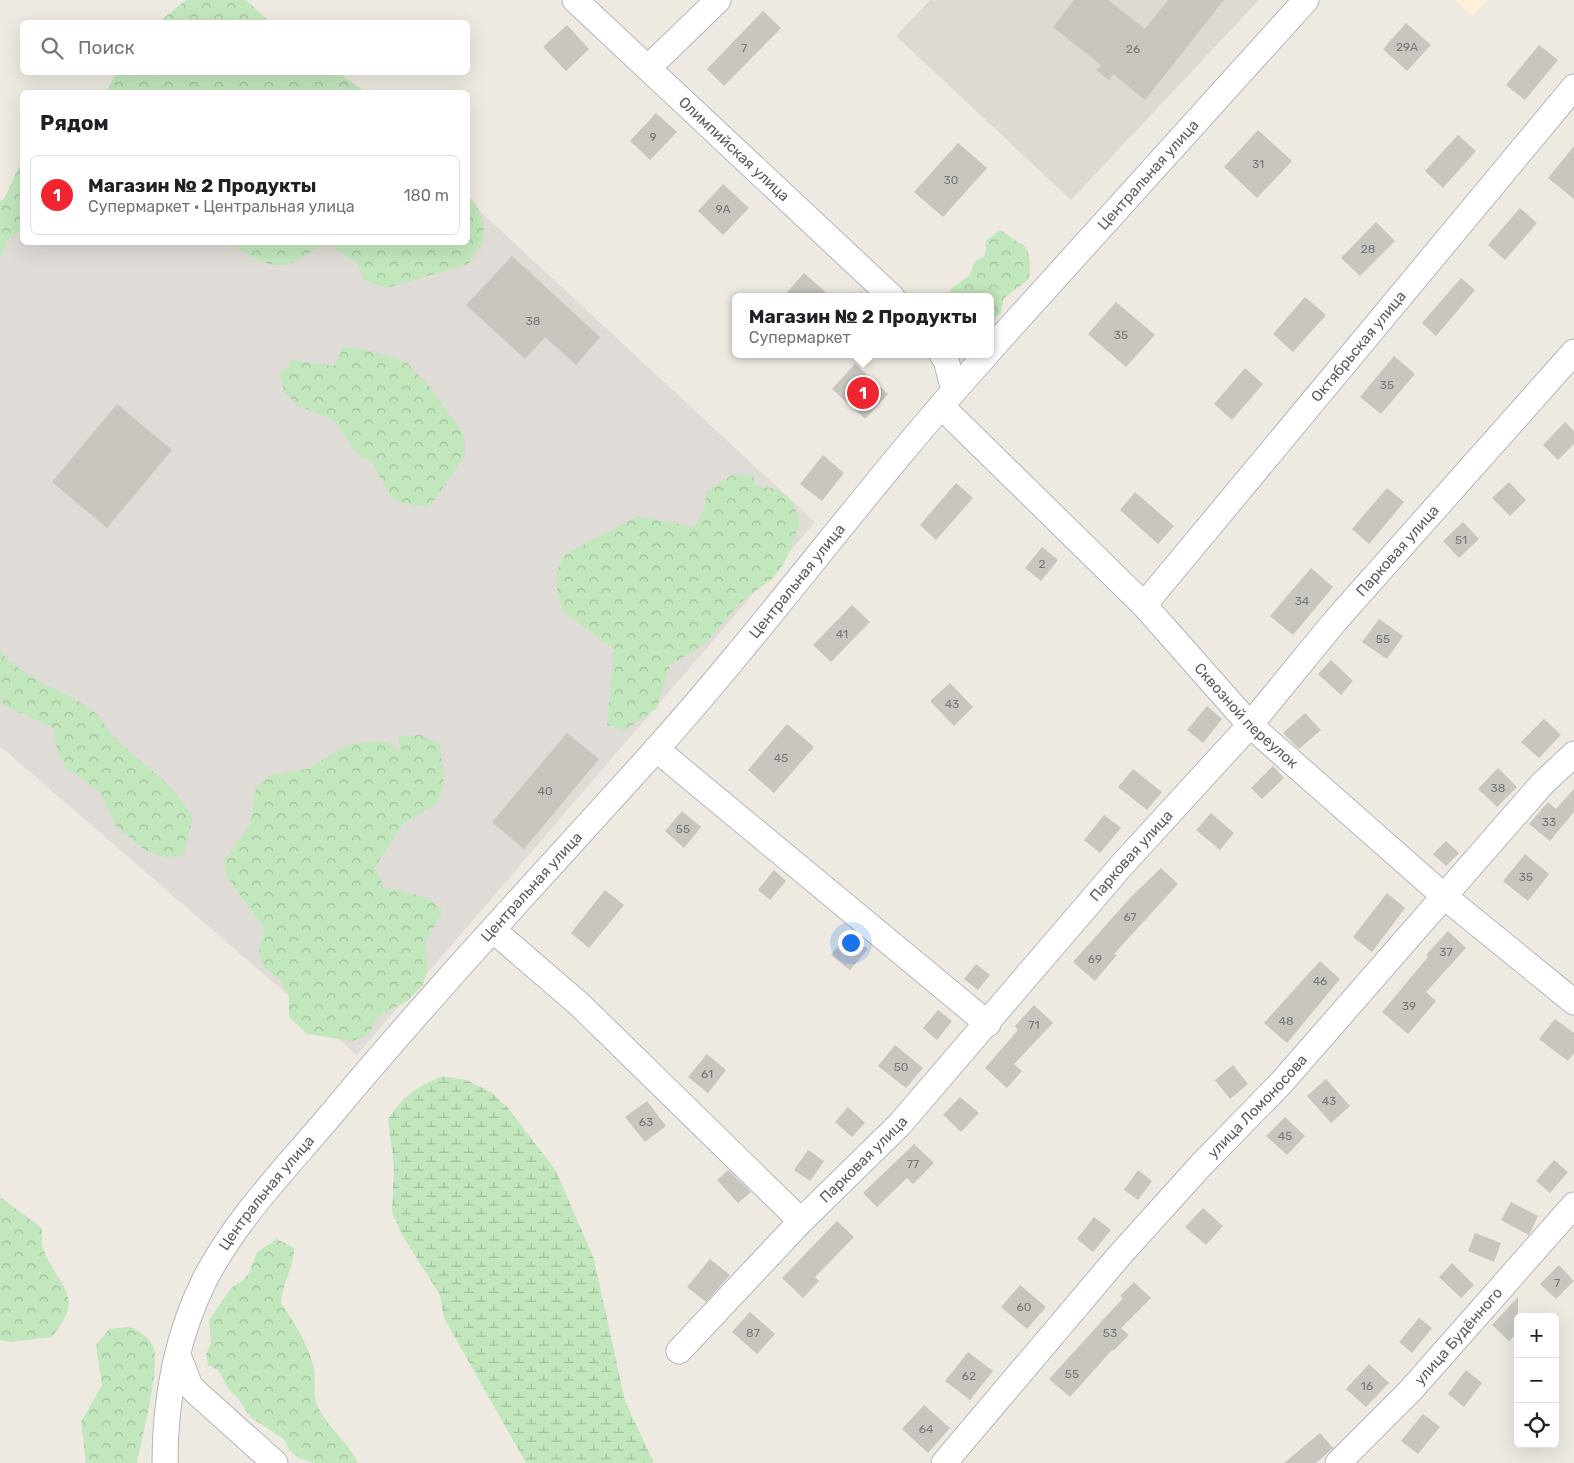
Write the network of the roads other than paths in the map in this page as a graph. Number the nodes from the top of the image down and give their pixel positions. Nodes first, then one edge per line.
1 (575, 0) edge
2 (718, 0) edge
3 (1306, 0) edge
4 (648, 68) junction
5 (1574, 87) edge
6 (888, 293) edge
7 (994, 346) edge
8 (1574, 352) edge
9 (945, 358) edge
10 (983, 358) edge
11 (947, 399) junction
12 (1144, 605) junction
13 (1250, 725) junction
14 (656, 749) junction
15 (1574, 754) edge
16 (1445, 897) junction
17 (493, 930) junction
18 (1574, 1002) edge
19 (988, 1024) junction
20 (1574, 1205) edge
21 (802, 1221) junction
22 (679, 1351) dead end
23 (178, 1355) junction
24 (165, 1463) edge
25 (275, 1463) edge
26 (944, 1463) edge
27 (1338, 1463) edge

1 - 4 street, Олимпийская улица
2 - 4 street
3 - 7 street, Центральная улица
4 - 6 street, Олимпийская улица
5 - 12 street, Октябрьская улица
8 - 13 street, Парковая улица
9 - 11 street
10 - 11 street, Центральная улица
11 - 12 street, Сквозной переулок
11 - 14 street, Центральная улица
12 - 13 street, Сквозной переулок
13 - 16 street, Сквозной переулок
13 - 19 street, Парковая улица
14 - 17 street, Центральная улица
14 - 19 street
15 - 16 street, улица Ломоносова
16 - 18 street, Сквозной переулок
16 - 26 street, улица Ломоносова
17 - 21 street
17 - 23 street, Центральная улица
19 - 21 street, Парковая улица
20 - 27 street, улица Будённого
21 - 22 street, Парковая улица
23 - 24 street, Центральная улица
23 - 25 street

